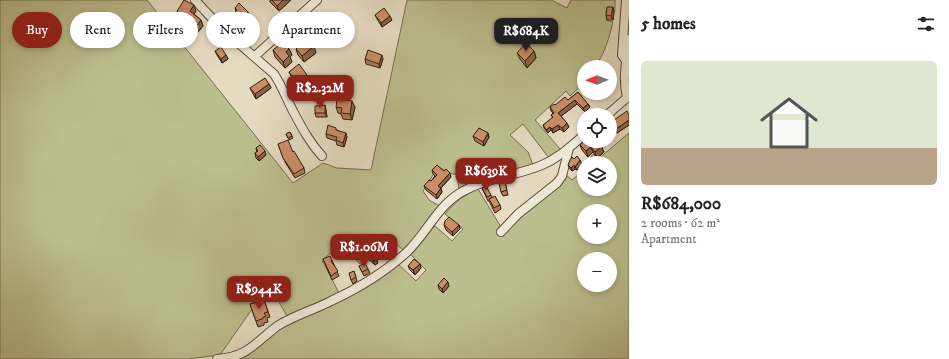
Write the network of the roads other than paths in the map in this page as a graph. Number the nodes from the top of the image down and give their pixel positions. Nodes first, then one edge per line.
1 (195, 0) edge
2 (317, 0) edge
3 (626, 0) edge
4 (629, 39) edge
5 (255, 56) junction
6 (626, 61) junction
7 (628, 97) edge
8 (615, 108) edge
9 (577, 141) edge
10 (569, 148) junction
11 (322, 156) dead end
12 (501, 232) dead end
13 (217, 359) edge

1 - 5 street
2 - 5 street
3 - 6 street
4 - 6 street
5 - 11 street
6 - 7 street
7 - 8 street
9 - 10 street
10 - 12 street
10 - 13 street

